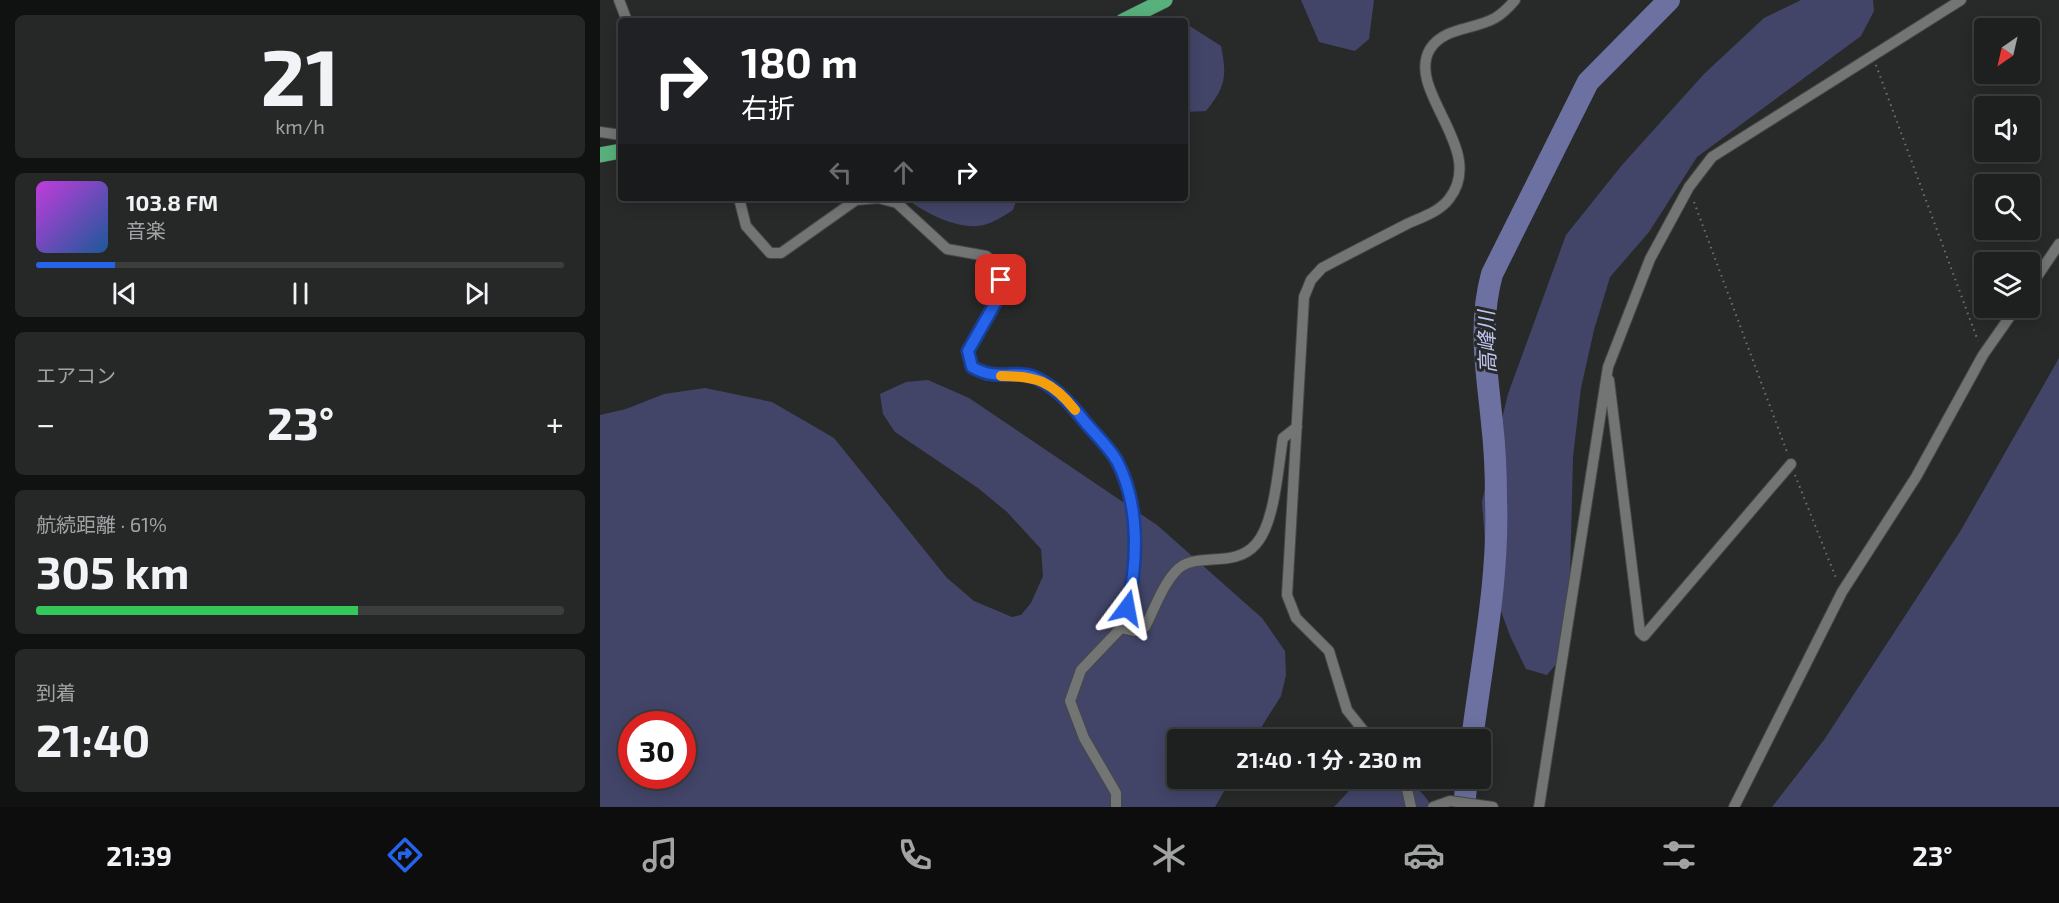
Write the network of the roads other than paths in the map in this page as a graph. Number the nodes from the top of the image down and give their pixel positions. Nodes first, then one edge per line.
1 (619, 0) edge
2 (1165, 0) edge
3 (1515, 0) edge
4 (1961, 0) edge
5 (626, 18) edge
6 (1129, 18) edge
7 (600, 132) edge
8 (618, 135) edge
9 (618, 152) edge
10 (600, 155) edge
11 (739, 201) edge
12 (855, 201) edge
13 (889, 201) edge
14 (2059, 244) edge
15 (2040, 272) edge
16 (2009, 318) edge
17 (1608, 367) junction
18 (1297, 427) junction
19 (1791, 464) road end
20 (1121, 628) junction
21 (1362, 729) edge
22 (1407, 789) edge
23 (1116, 807) edge
24 (1411, 807) edge
25 (1433, 807) edge
26 (1493, 807) edge
27 (1539, 807) edge
28 (1734, 807) edge

1 - 5 street
2 - 6 main road
3 - 18 street
4 - 17 street
7 - 8 street
9 - 10 main road
11 - 12 street
13 - 20 street
14 - 15 street
16 - 28 street
17 - 19 street
17 - 27 street
18 - 20 street
18 - 21 street
20 - 23 street
22 - 24 street
25 - 26 street

